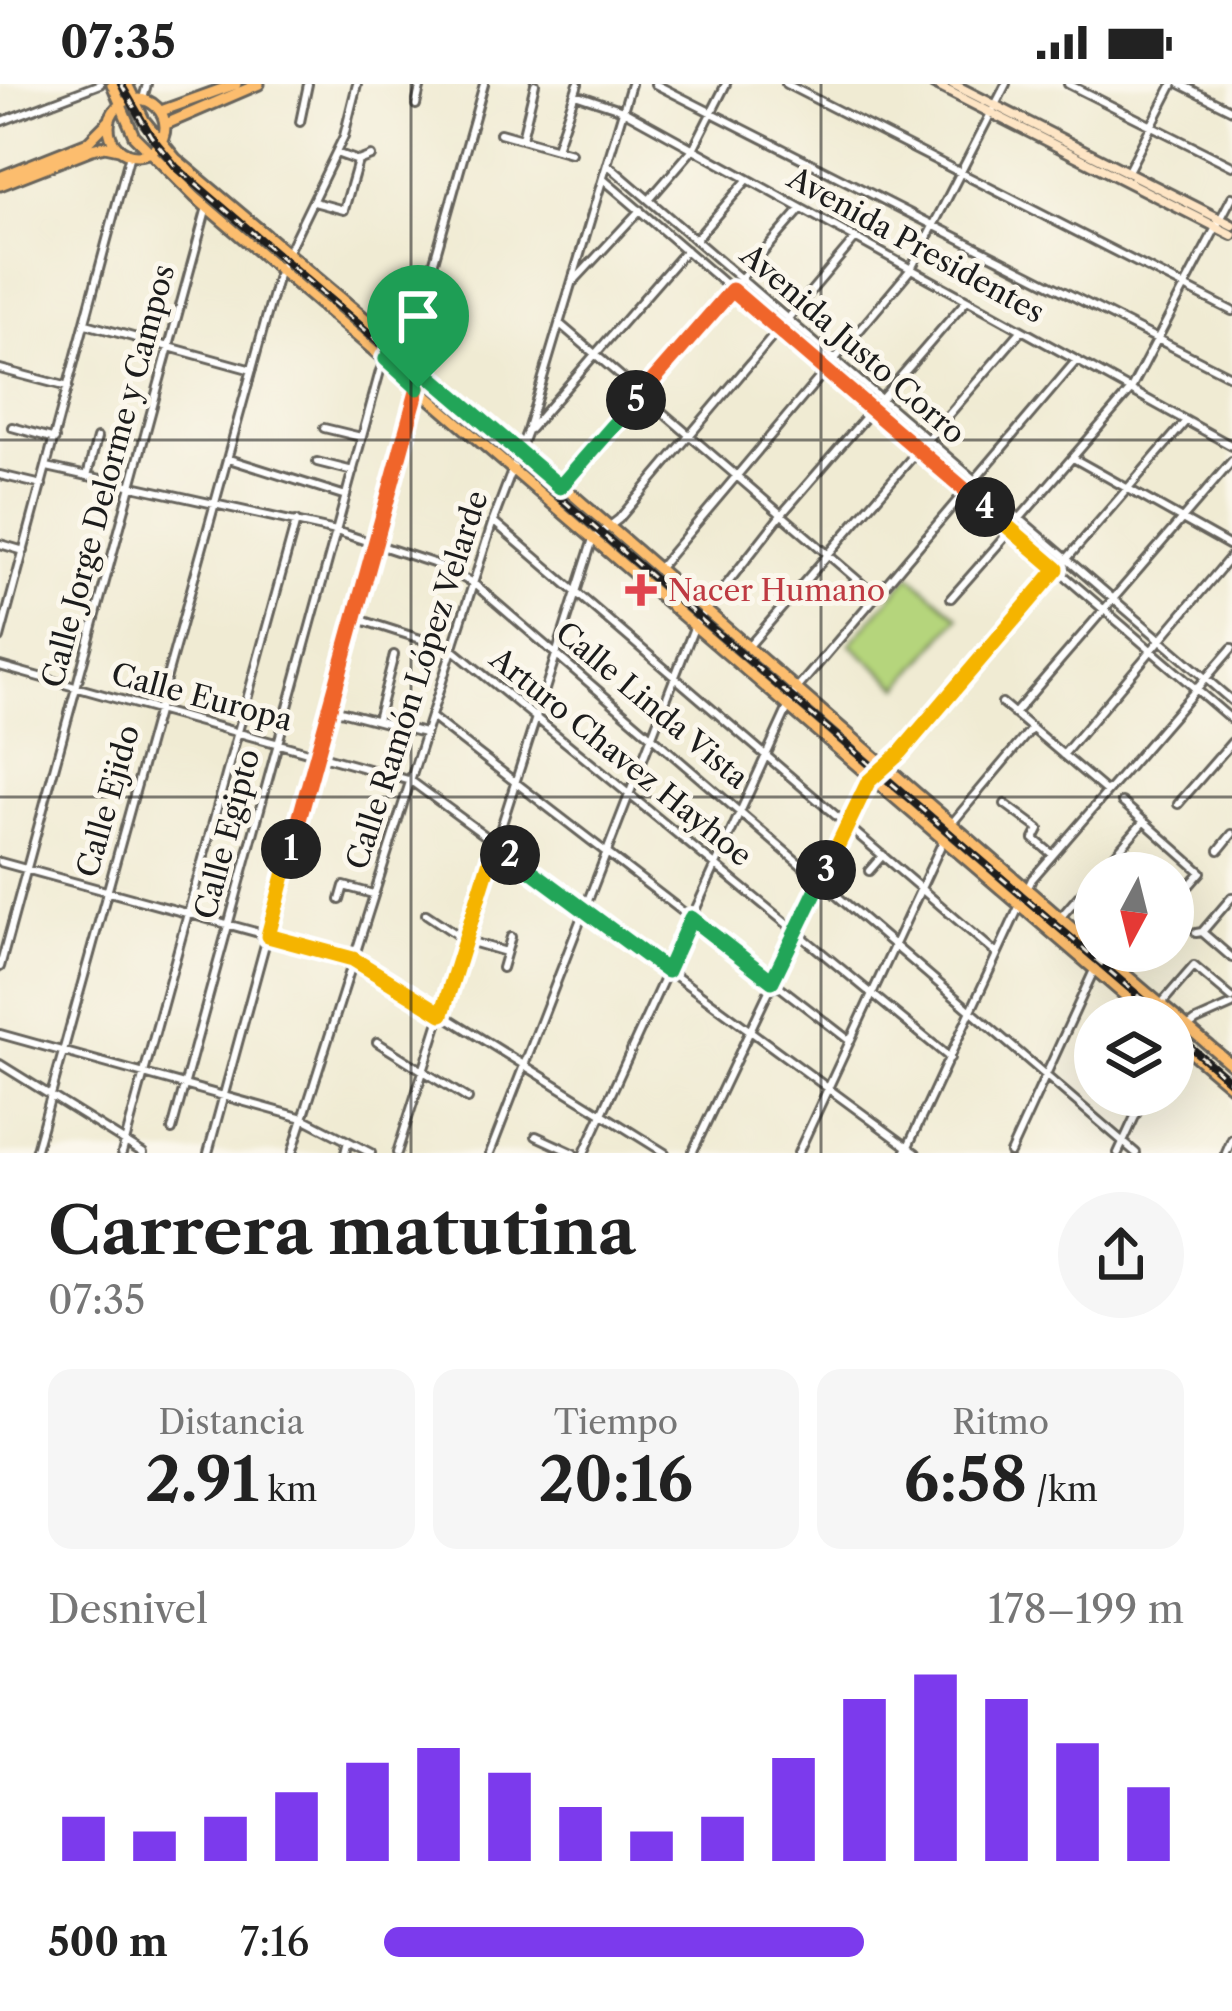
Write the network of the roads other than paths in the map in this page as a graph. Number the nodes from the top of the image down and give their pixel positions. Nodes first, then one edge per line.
1 (100, 84) edge
2 (112, 84) edge
3 (127, 84) edge
4 (147, 84) edge
5 (236, 84) edge
6 (259, 84) edge
7 (308, 84) edge
8 (357, 84) edge
9 (421, 84) edge
10 (484, 84) edge
11 (536, 84) edge
12 (578, 84) edge
13 (631, 84) edge
14 (655, 84) edge
15 (726, 84) edge
16 (785, 84) edge
17 (934, 84) edge
18 (952, 84) edge
19 (1006, 84) edge
20 (1068, 84) edge
21 (1176, 84) edge
22 (214, 88) edge
23 (575, 94) junction
24 (137, 99) junction
25 (120, 104) junction
26 (416, 104) dead end
27 (993, 109) junction
28 (623, 110) junction
29 (1232, 110) edge
30 (161, 111) junction
31 (711, 113) junction
32 (109, 121) junction
33 (0, 122) edge
34 (300, 122) dead end
35 (166, 124) junction
36 (1151, 126) junction
37 (500, 133) dead end
38 (522, 138) junction
39 (161, 142) junction
40 (556, 148) junction
41 (693, 149) junction
42 (125, 152) junction
43 (148, 153) junction
44 (336, 153) junction
45 (571, 153) dead end
46 (371, 156) dead end
47 (358, 161) junction
48 (607, 164) junction
49 (1232, 166) edge
50 (1127, 172) junction
51 (961, 173) junction
52 (603, 179) junction
53 (748, 179) junction
54 (0, 181) edge
55 (1232, 196) edge
56 (649, 200) junction
57 (314, 202) junction
58 (207, 207) junction
59 (801, 208) junction
60 (640, 210) junction
61 (1218, 223) junction
62 (1232, 225) edge
63 (934, 226) junction
64 (1232, 235) edge
65 (855, 239) junction
66 (695, 240) junction
67 (686, 250) junction
68 (289, 255) junction
69 (280, 268) junction
70 (911, 269) junction
71 (742, 280) junction
72 (570, 284) junction
73 (1185, 287) junction
74 (732, 290) junction
75 (967, 301) junction
76 (1232, 310) edge
77 (788, 320) junction
78 (558, 322) junction
79 (86, 324) junction
80 (779, 330) junction
81 (1022, 331) junction
82 (1158, 339) junction
83 (394, 345) junction
84 (169, 346) junction
85 (595, 355) junction
86 (386, 359) junction
87 (834, 359) junction
88 (1076, 361) junction
89 (0, 369) edge
90 (252, 370) junction
91 (825, 370) junction
92 (1232, 377) edge
93 (68, 387) junction
94 (418, 388) junction
95 (1130, 391) junction
96 (641, 394) junction
97 (881, 399) junction
98 (872, 410) junction
99 (1186, 421) junction
100 (12, 427) dead end
101 (324, 428) dead end
102 (527, 431) junction
103 (689, 435) junction
104 (362, 437) junction
105 (97, 438) dead end
106 (55, 439) junction
107 (928, 440) junction
108 (1232, 446) edge
109 (519, 448) junction
110 (918, 450) junction
111 (227, 458) junction
112 (1073, 458) junction
113 (1232, 461) edge
114 (316, 462) dead end
115 (47, 467) junction
116 (511, 467) junction
117 (352, 471) junction
118 (0, 475) edge
119 (735, 475) junction
120 (88, 476) junction
121 (974, 479) junction
122 (42, 485) junction
123 (130, 486) junction
124 (560, 487) junction
125 (1127, 488) junction
126 (965, 490) junction
127 (346, 496) junction
128 (215, 504) junction
129 (781, 514) junction
130 (1020, 519) junction
131 (1182, 519) junction
132 (493, 520) junction
133 (296, 521) junction
134 (609, 530) junction
135 (1011, 530) junction
136 (336, 531) junction
137 (593, 539) junction
138 (0, 544) edge
139 (374, 544) junction
140 (24, 551) junction
141 (1232, 551) edge
142 (828, 555) junction
143 (1066, 558) junction
144 (1057, 569) junction
145 (657, 571) junction
146 (473, 583) junction
147 (578, 591) junction
148 (875, 596) junction
149 (951, 598) dead end
150 (1113, 598) junction
151 (1104, 610) junction
152 (704, 611) junction
153 (355, 618) junction
154 (695, 625) junction
155 (0, 638) edge
156 (1161, 640) junction
157 (747, 648) junction
158 (1232, 648) edge
159 (452, 649) junction
160 (1152, 651) junction
161 (554, 654) junction
162 (394, 655) dead end
163 (0, 666) edge
164 (675, 676) junction
165 (1206, 678) junction
166 (75, 687) junction
167 (1197, 689) junction
168 (796, 690) junction
169 (1232, 700) edge
170 (1002, 703) dead end
171 (788, 706) junction
172 (329, 707) junction
173 (159, 710) junction
174 (1014, 714) junction
175 (431, 717) junction
176 (535, 717) junction
177 (376, 720) junction
178 (1232, 720) edge
179 (1032, 728) junction
180 (237, 731) junction
181 (425, 734) junction
182 (652, 737) junction
183 (277, 742) junction
184 (1232, 742) edge
185 (317, 753) junction
186 (766, 755) junction
187 (1063, 755) junction
188 (885, 768) junction
189 (874, 779) junction
190 (515, 781) junction
191 (411, 782) junction
192 (1107, 792) junction
193 (630, 794) junction
194 (1122, 802) dead end
195 (1005, 804) dead end
196 (1178, 804) dead end
197 (741, 811) junction
198 (1144, 821) junction
199 (847, 824) junction
200 (951, 825) junction
201 (1232, 834) edge
202 (944, 840) junction
203 (495, 844) junction
204 (1219, 850) dead end
205 (607, 852) junction
206 (1117, 852) edge
207 (1179, 852) edge
208 (1052, 854) junction
209 (883, 855) junction
210 (0, 862) edge
211 (716, 865) junction
212 (25, 869) junction
213 (869, 871) dead end
214 (820, 882) junction
215 (922, 889) junction
216 (1026, 889) junction
217 (107, 892) junction
218 (374, 894) junction
219 (1230, 894) edge
220 (340, 900) dead end
221 (1074, 902) edge
222 (1019, 904) junction
223 (584, 910) junction
224 (186, 914) junction
225 (426, 914) dead end
226 (691, 918) junction
227 (1060, 918) junction
228 (226, 925) junction
229 (1074, 930) edge
230 (796, 931) junction
231 (268, 936) junction
232 (511, 937) dead end
233 (465, 940) junction
234 (895, 946) junction
235 (1074, 951) edge
236 (506, 952) junction
237 (998, 954) junction
238 (1232, 958) edge
239 (353, 959) junction
240 (0, 967) edge
241 (502, 968) dead end
242 (667, 971) junction
243 (1092, 972) edge
244 (1099, 972) edge
245 (1123, 972) edge
246 (772, 981) junction
247 (873, 994) junction
248 (1126, 996) edge
249 (1151, 996) edge
250 (1168, 996) edge
251 (1232, 1002) edge
252 (972, 1013) junction
253 (442, 1014) junction
254 (1194, 1024) edge
255 (748, 1029) junction
256 (1194, 1032) edge
257 (0, 1034) edge
258 (850, 1041) junction
259 (377, 1042) dead end
260 (64, 1052) junction
261 (1194, 1056) edge
262 (950, 1058) junction
263 (0, 1064) edge
264 (524, 1065) junction
265 (1232, 1065) edge
266 (424, 1071) junction
267 (143, 1074) junction
268 (1045, 1076) junction
269 (184, 1085) junction
270 (828, 1088) junction
271 (1232, 1088) edge
272 (52, 1095) junction
273 (224, 1096) junction
274 (468, 1099) dead end
275 (602, 1113) junction
276 (1135, 1116) edge
277 (303, 1118) junction
278 (172, 1130) dead end
279 (536, 1136) dead end
280 (1232, 1139) edge
281 (348, 1141) junction
282 (125, 1142) junction
283 (1123, 1142) junction
284 (906, 1150) edge
285 (35, 1153) edge
286 (122, 1153) edge
287 (143, 1153) edge
288 (208, 1153) edge
289 (292, 1153) edge
290 (345, 1153) edge
291 (371, 1153) edge
292 (397, 1153) edge
293 (490, 1153) edge
294 (573, 1153) edge
295 (584, 1153) edge
296 (665, 1153) edge
297 (692, 1153) edge
298 (798, 1153) edge
299 (916, 1153) edge
300 (1010, 1153) edge
301 (1118, 1153) edge
302 (1136, 1153) edge
303 (1226, 1153) edge

1 - 33 street
2 - 25 main road
3 - 24 main road
4 - 24 street
5 - 22 main road
6 - 35 main road
7 - 34 street
8 - 44 street, Calle Ejido
9 - 26 street
10 - 83 street, Calle Egipto
11 - 38 street
12 - 23 street
13 - 28 street, Calle Ramón López Velarde
14 - 31 street
15 - 31 street
16 - 51 street
17 - 27 main road
18 - 27 main road
19 - 27 street
20 - 36 street
21 - 29 street
21 - 36 street
22 - 30 main road
23 - 28 street, Avenida Presidentes
23 - 40 street
24 - 25 main road
24 - 30 main road
24 - 39 main road
25 - 32 main road
25 - 43 main road
27 - 50 main road
27 - 51 street
27 - 61 main road
28 - 41 street, Avenida Presidentes
28 - 48 street, Calle Ramón López Velarde
30 - 35 main road
31 - 41 street
31 - 63 street
32 - 42 main road
32 - 54 main road
35 - 39 main road
36 - 49 street
36 - 50 street
37 - 38 street
38 - 40 street
39 - 43 main road
39 - 68 main road
40 - 45 street
41 - 53 street, Avenida Presidentes
41 - 56 street
42 - 43 main road
42 - 54 main road
42 - 79 street
43 - 58 main road
44 - 47 street
44 - 57 street, Calle Ejido
46 - 47 street
47 - 57 street
48 - 52 street, Calle Ramón López Velarde
48 - 56 street, Avenida Justo Corro
50 - 61 main road
51 - 63 street
51 - 73 street
52 - 60 street, Avenida Justo Corro
52 - 72 street, Calle Ramón López Velarde
53 - 59 street, Avenida Presidentes
53 - 66 street
55 - 61 street
56 - 66 street, Avenida Justo Corro
57 - 68 street, Calle Ejido
58 - 69 main road
58 - 84 street, Calle Jorge Delorme y Campos
59 - 65 street, Avenida Presidentes
59 - 71 street
60 - 67 street, Avenida Justo Corro
60 - 72 street
61 - 62 main road
61 - 64 main road
61 - 73 street
63 - 70 street
63 - 82 street
65 - 70 street, Avenida Presidentes
65 - 77 street
66 - 71 street, Avenida Justo Corro
67 - 74 street, Avenida Justo Corro
67 - 85 street
68 - 69 street, Calle Ejido
68 - 83 main road
69 - 86 main road
69 - 90 street, Calle Ejido
70 - 75 street, Avenida Presidentes
70 - 87 street
71 - 74 street
71 - 77 street, Avenida Justo Corro
72 - 78 street, Calle Ramón López Velarde
73 - 76 street
73 - 82 street
74 - 80 street, Avenida Justo Corro
74 - 96 street
75 - 81 street, Avenida Presidentes
75 - 97 street
77 - 80 street
77 - 87 street, Avenida Justo Corro
78 - 85 street
78 - 102 street, Calle Ramón López Velarde
79 - 84 street
79 - 93 street
80 - 91 street, Avenida Justo Corro
80 - 103 street
81 - 88 street, Avenida Presidentes
81 - 107 street
82 - 92 street
82 - 95 street
83 - 86 street, Calle Egipto
83 - 109 main road
84 - 90 street
84 - 123 street, Calle Jorge Delorme y Campos
85 - 96 street
85 - 102 street
86 - 94 main road
86 - 104 street, Calle Egipto
87 - 91 street
87 - 97 street, Avenida Justo Corro
88 - 95 street, Avenida Presidentes
88 - 121 street
89 - 93 street
90 - 111 street, Calle Ejido
91 - 98 street, Avenida Justo Corro
91 - 119 street
93 - 106 street
94 - 116 main road
94 - 139 street
95 - 99 street, Avenida Presidentes
95 - 112 street
96 - 103 street
96 - 124 street
97 - 98 street
97 - 107 street, Avenida Justo Corro
98 - 110 street, Avenida Justo Corro
98 - 129 street
99 - 108 street, Avenida Presidentes
99 - 125 street
100 - 106 street
101 - 104 street
102 - 109 street, Calle Ramón López Velarde
103 - 119 street
103 - 134 street
104 - 117 street, Calle Egipto
105 - 120 street
106 - 115 street
107 - 110 street
107 - 121 street, Avenida Justo Corro
109 - 116 street, Calle Ramón López Velarde
109 - 124 main road
110 - 126 street, Avenida Justo Corro
110 - 142 street
111 - 127 street
111 - 128 street, Calle Ejido
112 - 125 street
112 - 130 street
113 - 131 street
114 - 117 street
115 - 120 street, Calle Linda Vista
115 - 122 street
116 - 132 street, Calle Ramón López Velarde
116 - 137 main road
117 - 127 street, Calle Egipto
118 - 122 street
119 - 129 street
119 - 145 street
120 - 123 street, Calle Linda Vista
121 - 126 street
121 - 130 street, Avenida Justo Corro
122 - 140 street
123 - 128 street, Calle Linda Vista
123 - 166 street, Calle Jorge Delorme y Campos
124 - 134 main road
125 - 131 street
125 - 143 street
126 - 135 street, Avenida Justo Corro
126 - 148 street
127 - 136 street, Calle Egipto
128 - 133 street, Calle Linda Vista
128 - 173 street, Calle Ejido
129 - 142 street
129 - 152 street
130 - 143 street, Avenida Justo Corro
131 - 141 street
131 - 150 street
132 - 146 street, Calle Ramón López Velarde
132 - 147 street
133 - 136 street, Calle Linda Vista
133 - 180 street
134 - 137 street
134 - 145 main road
135 - 144 street, Avenida Justo Corro
135 - 149 street
136 - 139 street, Calle Linda Vista
136 - 183 street, Calle Egipto
137 - 147 street
137 - 154 main road
138 - 140 street
139 - 146 street, Calle Linda Vista
139 - 153 street
140 - 155 street
141 - 156 street
142 - 148 street
142 - 157 street
143 - 144 street
143 - 150 street, Avenida Justo Corro
144 - 151 street, Avenida Justo Corro
144 - 188 street
145 - 152 main road
146 - 159 street, Calle Ramón López Velarde
146 - 161 street, Calle Linda Vista
147 - 161 street
147 - 164 street
148 - 168 street
150 - 151 street
150 - 156 street, Avenida Justo Corro
151 - 160 street, Avenida Justo Corro
151 - 174 street
152 - 154 street
152 - 157 main road
153 - 159 street, Arturo Chavez Hayhoe
153 - 172 street
154 - 164 street
154 - 171 main road
156 - 160 street
156 - 165 street, Avenida Justo Corro
157 - 168 main road
158 - 165 street
159 - 175 street, Calle Ramón López Velarde
159 - 176 street, Arturo Chavez Hayhoe
160 - 167 street, Avenida Justo Corro
160 - 187 street
161 - 176 street
161 - 182 street, Calle Linda Vista
162 - 177 street
163 - 166 street, Calle Europa
164 - 182 street
164 - 186 street
165 - 167 street
165 - 169 street, Avenida Justo Corro
166 - 173 street, Calle Europa
166 - 212 street, Calle Jorge Delorme y Campos
167 - 178 street, Avenida Justo Corro
167 - 192 street
168 - 171 street
168 - 188 main road
170 - 174 street
171 - 186 street
171 - 189 main road
172 - 177 street
172 - 185 street
173 - 180 street, Calle Europa
173 - 217 street, Calle Ejido
174 - 179 street
175 - 181 street, Calle Ramón López Velarde
175 - 190 street
176 - 190 street
176 - 193 street, Arturo Chavez Hayhoe
177 - 181 street
179 - 187 street
179 - 200 street
180 - 183 street, Calle Europa
180 - 224 street
181 - 191 street, Calle Ramón López Velarde
182 - 193 street
182 - 197 street, Calle Linda Vista
183 - 185 street, Calle Europa
183 - 228 street, Calle Egipto
184 - 196 street
185 - 191 street, Calle Europa
185 - 231 street
186 - 197 street
186 - 199 street
187 - 192 street
188 - 189 street
188 - 200 main road
189 - 199 street
189 - 202 main road
190 - 203 street
190 - 205 street
191 - 203 street, Calle Europa
191 - 218 street, Calle Ramón López Velarde
192 - 208 street
193 - 205 street
193 - 211 street, Arturo Chavez Hayhoe
194 - 198 street
195 - 208 street
197 - 211 street
197 - 214 street, Calle Linda Vista
198 - 206 street
198 - 207 street
199 - 209 street
199 - 214 street
200 - 216 main road
201 - 204 street
202 - 215 street
202 - 222 main road
203 - 223 street, Calle Europa
203 - 233 street
205 - 223 street
205 - 226 street
208 - 216 street
209 - 213 street
209 - 215 street
210 - 212 street
211 - 226 street
211 - 230 street, Arturo Chavez Hayhoe
212 - 217 street
212 - 240 street, Calle Jorge Delorme y Campos
214 - 230 street
214 - 234 street, Calle Linda Vista
215 - 234 street
215 - 237 street
216 - 222 street
216 - 227 main road
217 - 224 street
217 - 260 street, Calle Ejido
218 - 220 street
218 - 239 street, Calle Ramón López Velarde
219 - 238 street
221 - 227 street
222 - 235 main road
222 - 237 street
223 - 242 street, Calle Europa
223 - 264 street
224 - 228 street
224 - 267 street
225 - 233 street
226 - 242 street
226 - 246 street
227 - 229 main road
228 - 231 street
228 - 269 street, Calle Egipto
230 - 246 street
230 - 247 street, Arturo Chavez Hayhoe
231 - 239 street
231 - 273 street
232 - 236 street
233 - 236 street
233 - 253 street
234 - 247 street
234 - 252 street, Calle Linda Vista
236 - 241 street
237 - 252 street
239 - 253 street
239 - 277 street, Calle Ramón López Velarde
242 - 255 street, Calle Europa
242 - 275 street
243 - 268 street
244 - 248 main road
245 - 249 main road
246 - 255 street
246 - 258 street
247 - 258 street
247 - 262 street, Arturo Chavez Hayhoe
250 - 251 street
251 - 254 street
252 - 262 street
252 - 268 street, Calle Linda Vista
253 - 264 street
253 - 266 street
255 - 270 street, Calle Europa
255 - 297 street
256 - 265 main road
257 - 260 street
258 - 270 street
259 - 266 street
260 - 267 street
260 - 272 street, Calle Ejido
261 - 271 main road
262 - 284 street
263 - 272 street
264 - 275 street
264 - 293 street
266 - 274 street
266 - 292 street
267 - 269 street
267 - 282 street
268 - 283 street, Calle Linda Vista
268 - 300 street
269 - 273 street
269 - 278 street, Calle Egipto
270 - 284 street, Calle Europa
270 - 298 street
272 - 282 street
272 - 285 street, Calle Ejido
273 - 277 street
273 - 288 street
275 - 295 street
275 - 296 street
276 - 283 street
277 - 281 street
277 - 289 street, Calle Ramón López Velarde
279 - 294 street
280 - 303 street
281 - 290 street
281 - 291 street
282 - 286 street
282 - 287 street
283 - 301 street
283 - 302 street, Calle Linda Vista
284 - 299 street, Calle Europa

